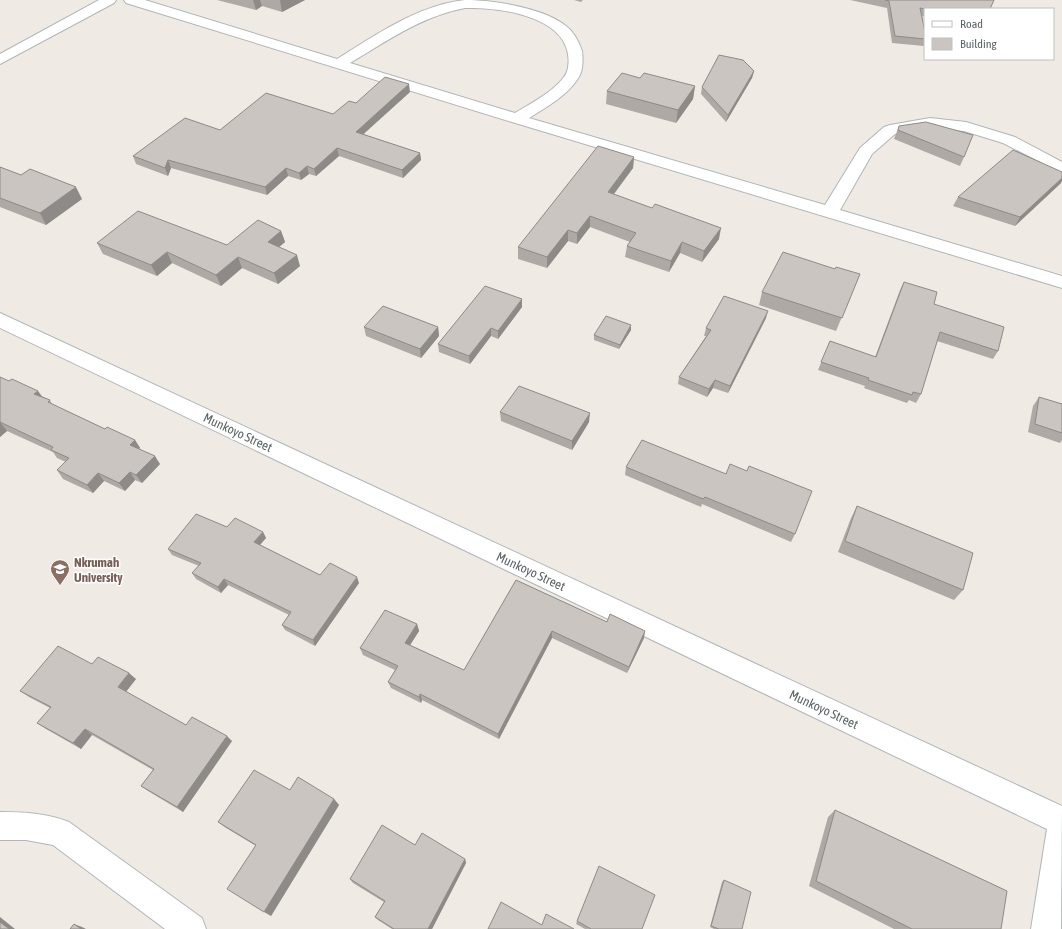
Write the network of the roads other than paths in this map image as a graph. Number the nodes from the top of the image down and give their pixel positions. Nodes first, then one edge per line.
1 (109, 0) edge
2 (131, 0) edge
3 (0, 60) edge
4 (338, 64) junction
5 (517, 119) junction
6 (1062, 168) edge
7 (830, 212) junction
8 (1062, 282) edge
9 (0, 320) edge
10 (1062, 822) edge
11 (0, 826) edge
12 (191, 929) edge
13 (1046, 929) edge

1 - 3 street
2 - 4 street
4 - 5 street
4 - 5 street
5 - 7 street
6 - 7 street
7 - 8 street
9 - 10 street, Munkoyo Street
10 - 13 street
11 - 12 street

